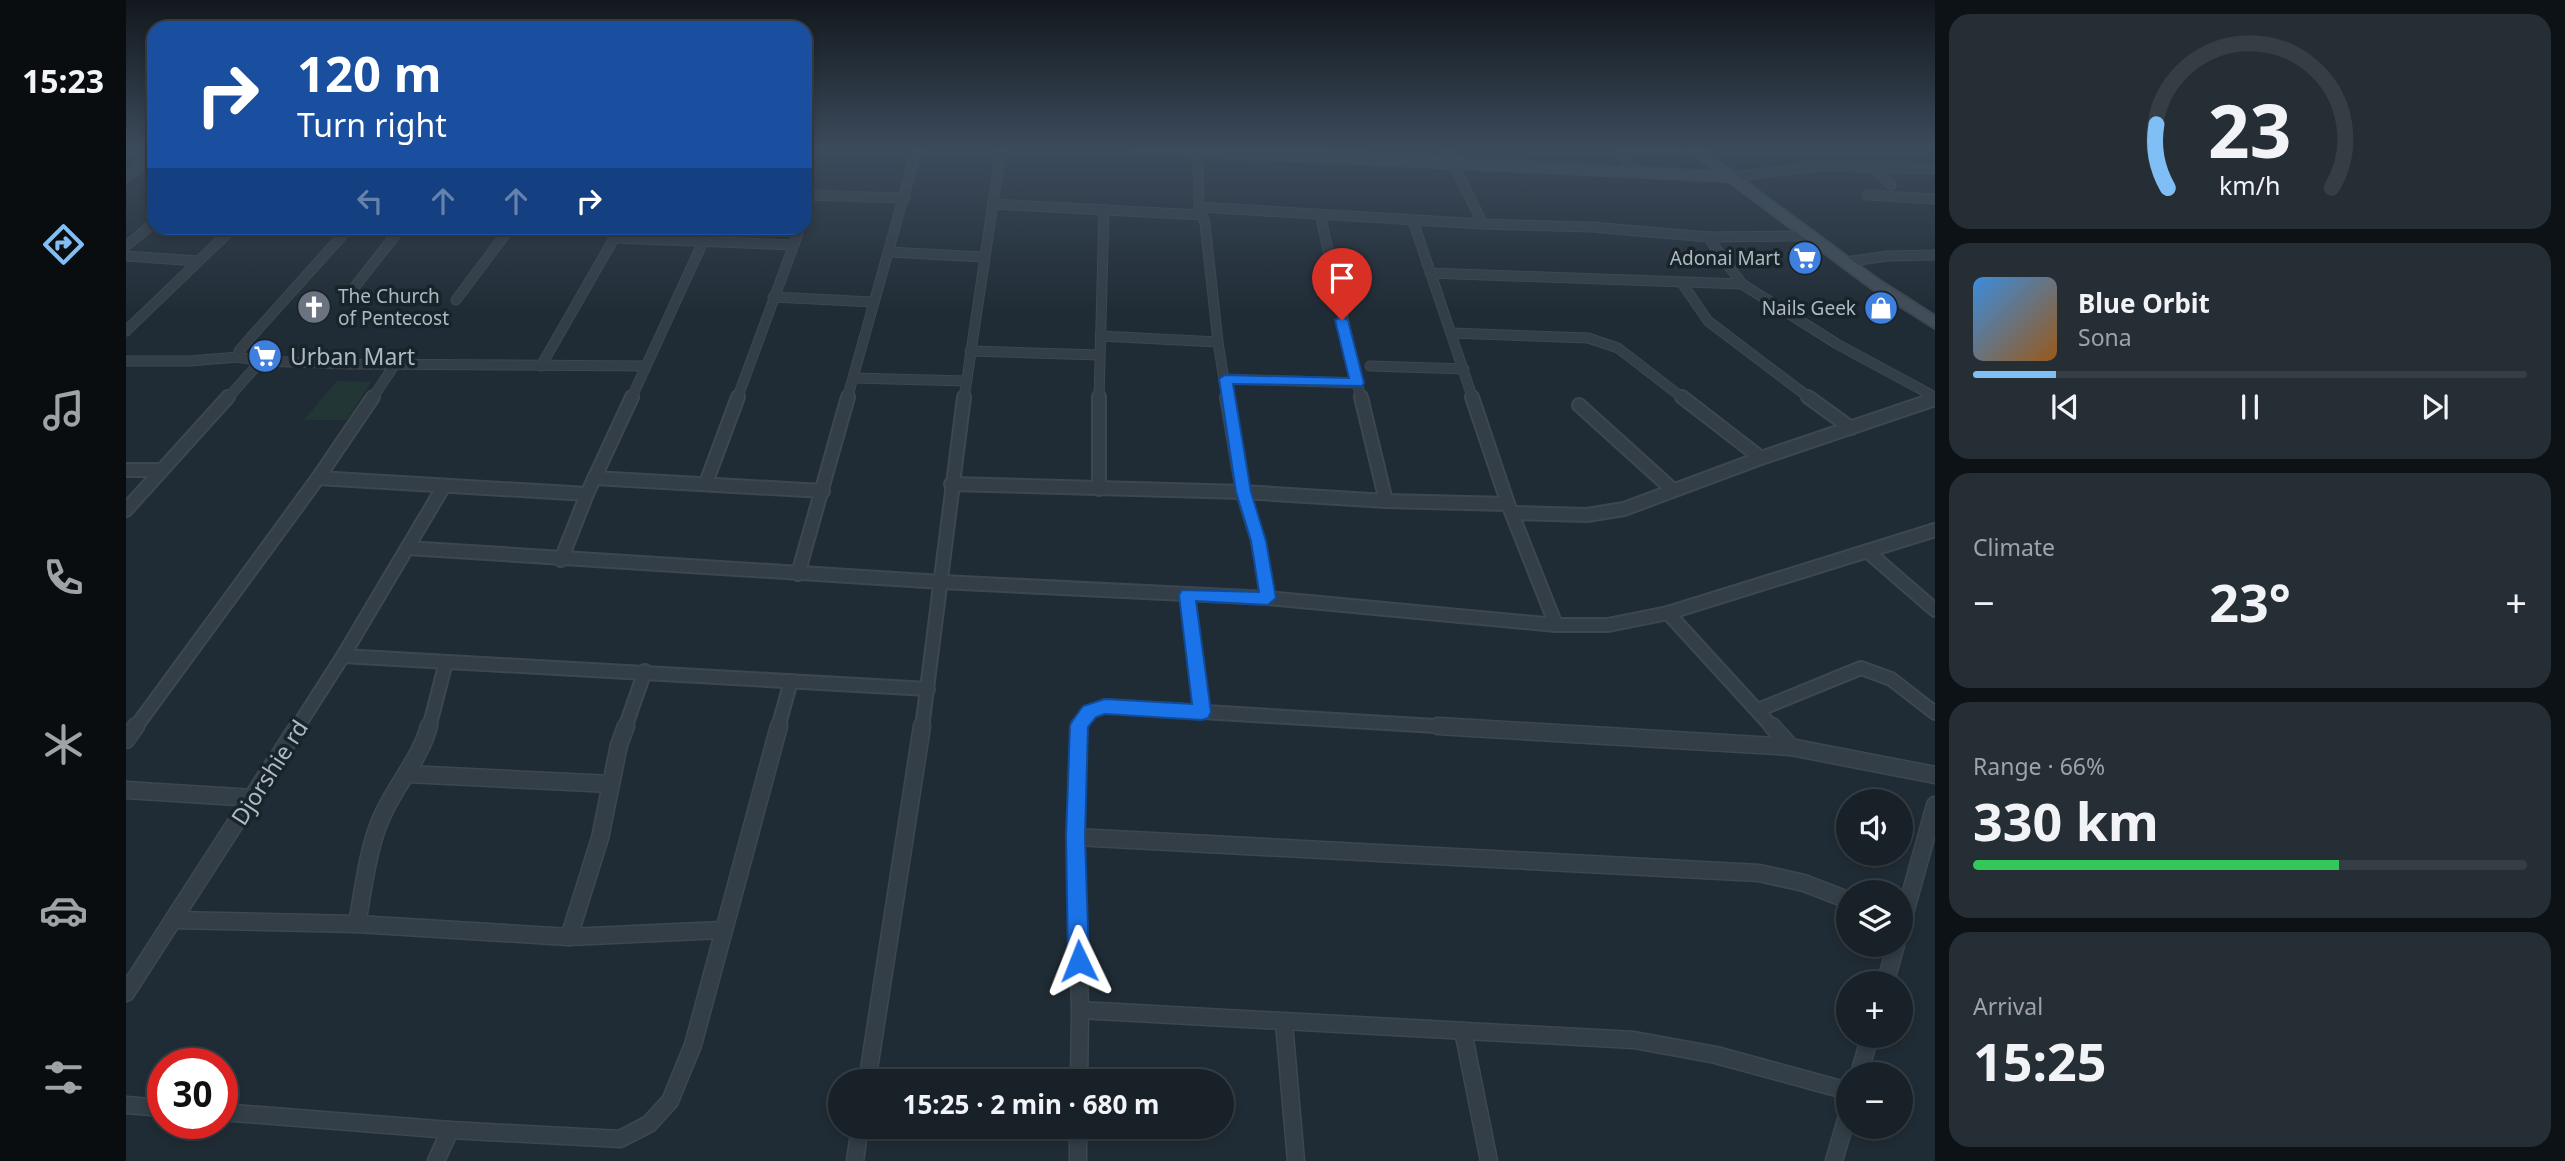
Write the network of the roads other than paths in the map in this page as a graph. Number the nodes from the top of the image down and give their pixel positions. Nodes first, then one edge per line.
1 (903, 203) edge
2 (1199, 203) edge
3 (1473, 203) edge
4 (1767, 203) edge
5 (992, 204) joint
6 (1104, 209) junction
7 (1200, 211) junction
8 (1320, 214) junction
9 (1413, 220) junction
10 (1483, 224) junction
11 (147, 229) edge
12 (226, 235) edge
13 (343, 235) edge
14 (395, 235) edge
15 (505, 235) edge
16 (615, 235) edge
17 (798, 235) edge
18 (1811, 236) junction
19 (1708, 237) junction
20 (613, 238) junction
21 (703, 242) junction
22 (794, 245) junction
23 (126, 247) edge
24 (888, 252) junction
25 (1935, 255) edge
26 (126, 256) edge
27 (984, 257) junction
28 (198, 261) junction
29 (1846, 262) junction
30 (1430, 273) junction
31 (1682, 283) junction
32 (1742, 284) junction
33 (350, 293) dead end
34 (773, 297) junction
35 (456, 300) dead end
36 (873, 302) junction
37 (1932, 318) edge
38 (126, 331) edge
39 (1452, 333) junction
40 (1100, 336) junction
41 (1218, 342) junction
42 (970, 351) junction
43 (1099, 355) junction
44 (238, 357) junction
45 (126, 361) edge
46 (261, 361) junction
47 (395, 364) junction
48 (541, 366) junction
49 (645, 366) junction
50 (1370, 366) dead end
51 (1464, 369) junction
52 (854, 378) junction
53 (1225, 379) junction
54 (966, 381) junction
55 (1357, 383) junction
56 (1935, 398) edge
57 (1579, 405) dead end
58 (1851, 428) junction
59 (1761, 457) junction
60 (126, 470) edge
61 (161, 470) junction
62 (318, 478) junction
63 (594, 478) junction
64 (706, 483) junction
65 (951, 484) junction
66 (444, 486) junction
67 (1099, 489) junction
68 (1673, 490) junction
69 (823, 491) junction
70 (1243, 492) junction
71 (587, 494) junction
72 (1386, 501) junction
73 (1510, 508) junction
74 (126, 510) edge
75 (1935, 530) edge
76 (407, 548) junction
77 (1867, 551) junction
78 (561, 560) junction
79 (798, 574) junction
80 (942, 582) junction
81 (1187, 595) junction
82 (1268, 598) junction
83 (1935, 610) edge
84 (1668, 613) junction
85 (1556, 625) junction
86 (343, 656) junction
87 (446, 662) junction
88 (645, 671) junction
89 (791, 681) junction
90 (928, 688) junction
91 (1758, 710) junction
92 (1202, 712) junction
93 (1935, 713) edge
94 (126, 740) edge
95 (1791, 747) junction
96 (408, 774) junction
97 (1935, 775) edge
98 (611, 784) junction
99 (126, 790) edge
100 (253, 798) junction
101 (1935, 805) edge
102 (1075, 837) junction
103 (1913, 882) edge
104 (1836, 895) edge
105 (173, 920) junction
106 (357, 923) junction
107 (722, 930) junction
108 (569, 937) junction
109 (126, 993) edge
110 (1080, 1010) junction
111 (1284, 1023) junction
112 (1463, 1031) junction
113 (869, 1069) edge
114 (1079, 1069) edge
115 (1836, 1088) edge
116 (126, 1105) edge
117 (147, 1107) edge
118 (238, 1113) edge
119 (450, 1130) junction
120 (858, 1139) edge
121 (1078, 1139) edge
122 (1840, 1139) edge
123 (436, 1161) edge
124 (855, 1161) edge
125 (1078, 1161) edge
126 (1296, 1161) edge
127 (1489, 1161) edge
128 (1834, 1161) edge

1 - 24 street
2 - 7 street
3 - 10 street
4 - 18 street
5 - 6 street
5 - 27 street
6 - 7 street
6 - 40 street
7 - 8 street
7 - 41 street
8 - 9 street
8 - 55 street
9 - 10 street
9 - 30 street
10 - 19 street
11 - 23 street
12 - 28 street
13 - 44 street
14 - 33 street
15 - 35 street
16 - 20 street
17 - 22 street
18 - 19 street
18 - 29 street
19 - 32 street
20 - 21 street
20 - 48 street
21 - 22 street
21 - 49 street
22 - 34 street
24 - 27 street
24 - 36 street
25 - 29 street
26 - 28 street
27 - 42 street
28 - 38 street
29 - 37 street
30 - 31 street
30 - 39 street
31 - 32 street
31 - 58 street
32 - 56 street
34 - 36 street
34 - 64 street
36 - 52 street
39 - 51 street
39 - 59 street
40 - 41 street
40 - 43 street
41 - 53 street
42 - 43 street
42 - 54 street
43 - 67 street
44 - 45 street
44 - 46 street
46 - 47 street
46 - 61 street
47 - 48 street
47 - 62 street
48 - 49 street
49 - 63 street
50 - 51 street
51 - 73 street
52 - 54 street
52 - 69 street
53 - 55 street
53 - 70 street
54 - 65 street
55 - 72 street
56 - 58 street
57 - 68 street
58 - 59 street
59 - 68 street
60 - 61 street
61 - 74 street
62 - 66 street
62 - 94 street
63 - 64 street
63 - 71 street
64 - 69 street
65 - 67 street
65 - 80 street
66 - 71 street
66 - 76 street, Djorshie rd
67 - 70 street
68 - 73 street
69 - 79 street
70 - 72 street
70 - 82 street
71 - 78 street
72 - 73 street
73 - 85 street
75 - 77 street
76 - 78 street
76 - 86 street, Djorshie rd
77 - 83 street
77 - 84 street
78 - 79 street
79 - 80 street
80 - 81 street
80 - 90 street
81 - 82 street
81 - 92 street
82 - 85 street
84 - 85 street
84 - 91 street
86 - 87 street
86 - 100 street, Djorshie rd
87 - 88 street
87 - 96 street
88 - 89 street
88 - 98 street
89 - 90 street
89 - 107 street
90 - 113 street
91 - 93 street
91 - 95 street
92 - 95 street
92 - 102 street
95 - 97 street
96 - 98 street
96 - 106 street
98 - 108 street
99 - 100 street
100 - 105 street, Djorshie rd
101 - 103 street
102 - 104 street
102 - 110 street
105 - 106 street
105 - 109 street, Djorshie rd
106 - 108 street
107 - 108 street
107 - 119 street
110 - 111 street
110 - 114 street
111 - 112 street
111 - 126 street
112 - 115 street
112 - 127 street
116 - 117 street
118 - 119 street
119 - 123 street
120 - 124 street
121 - 125 street
122 - 128 street

